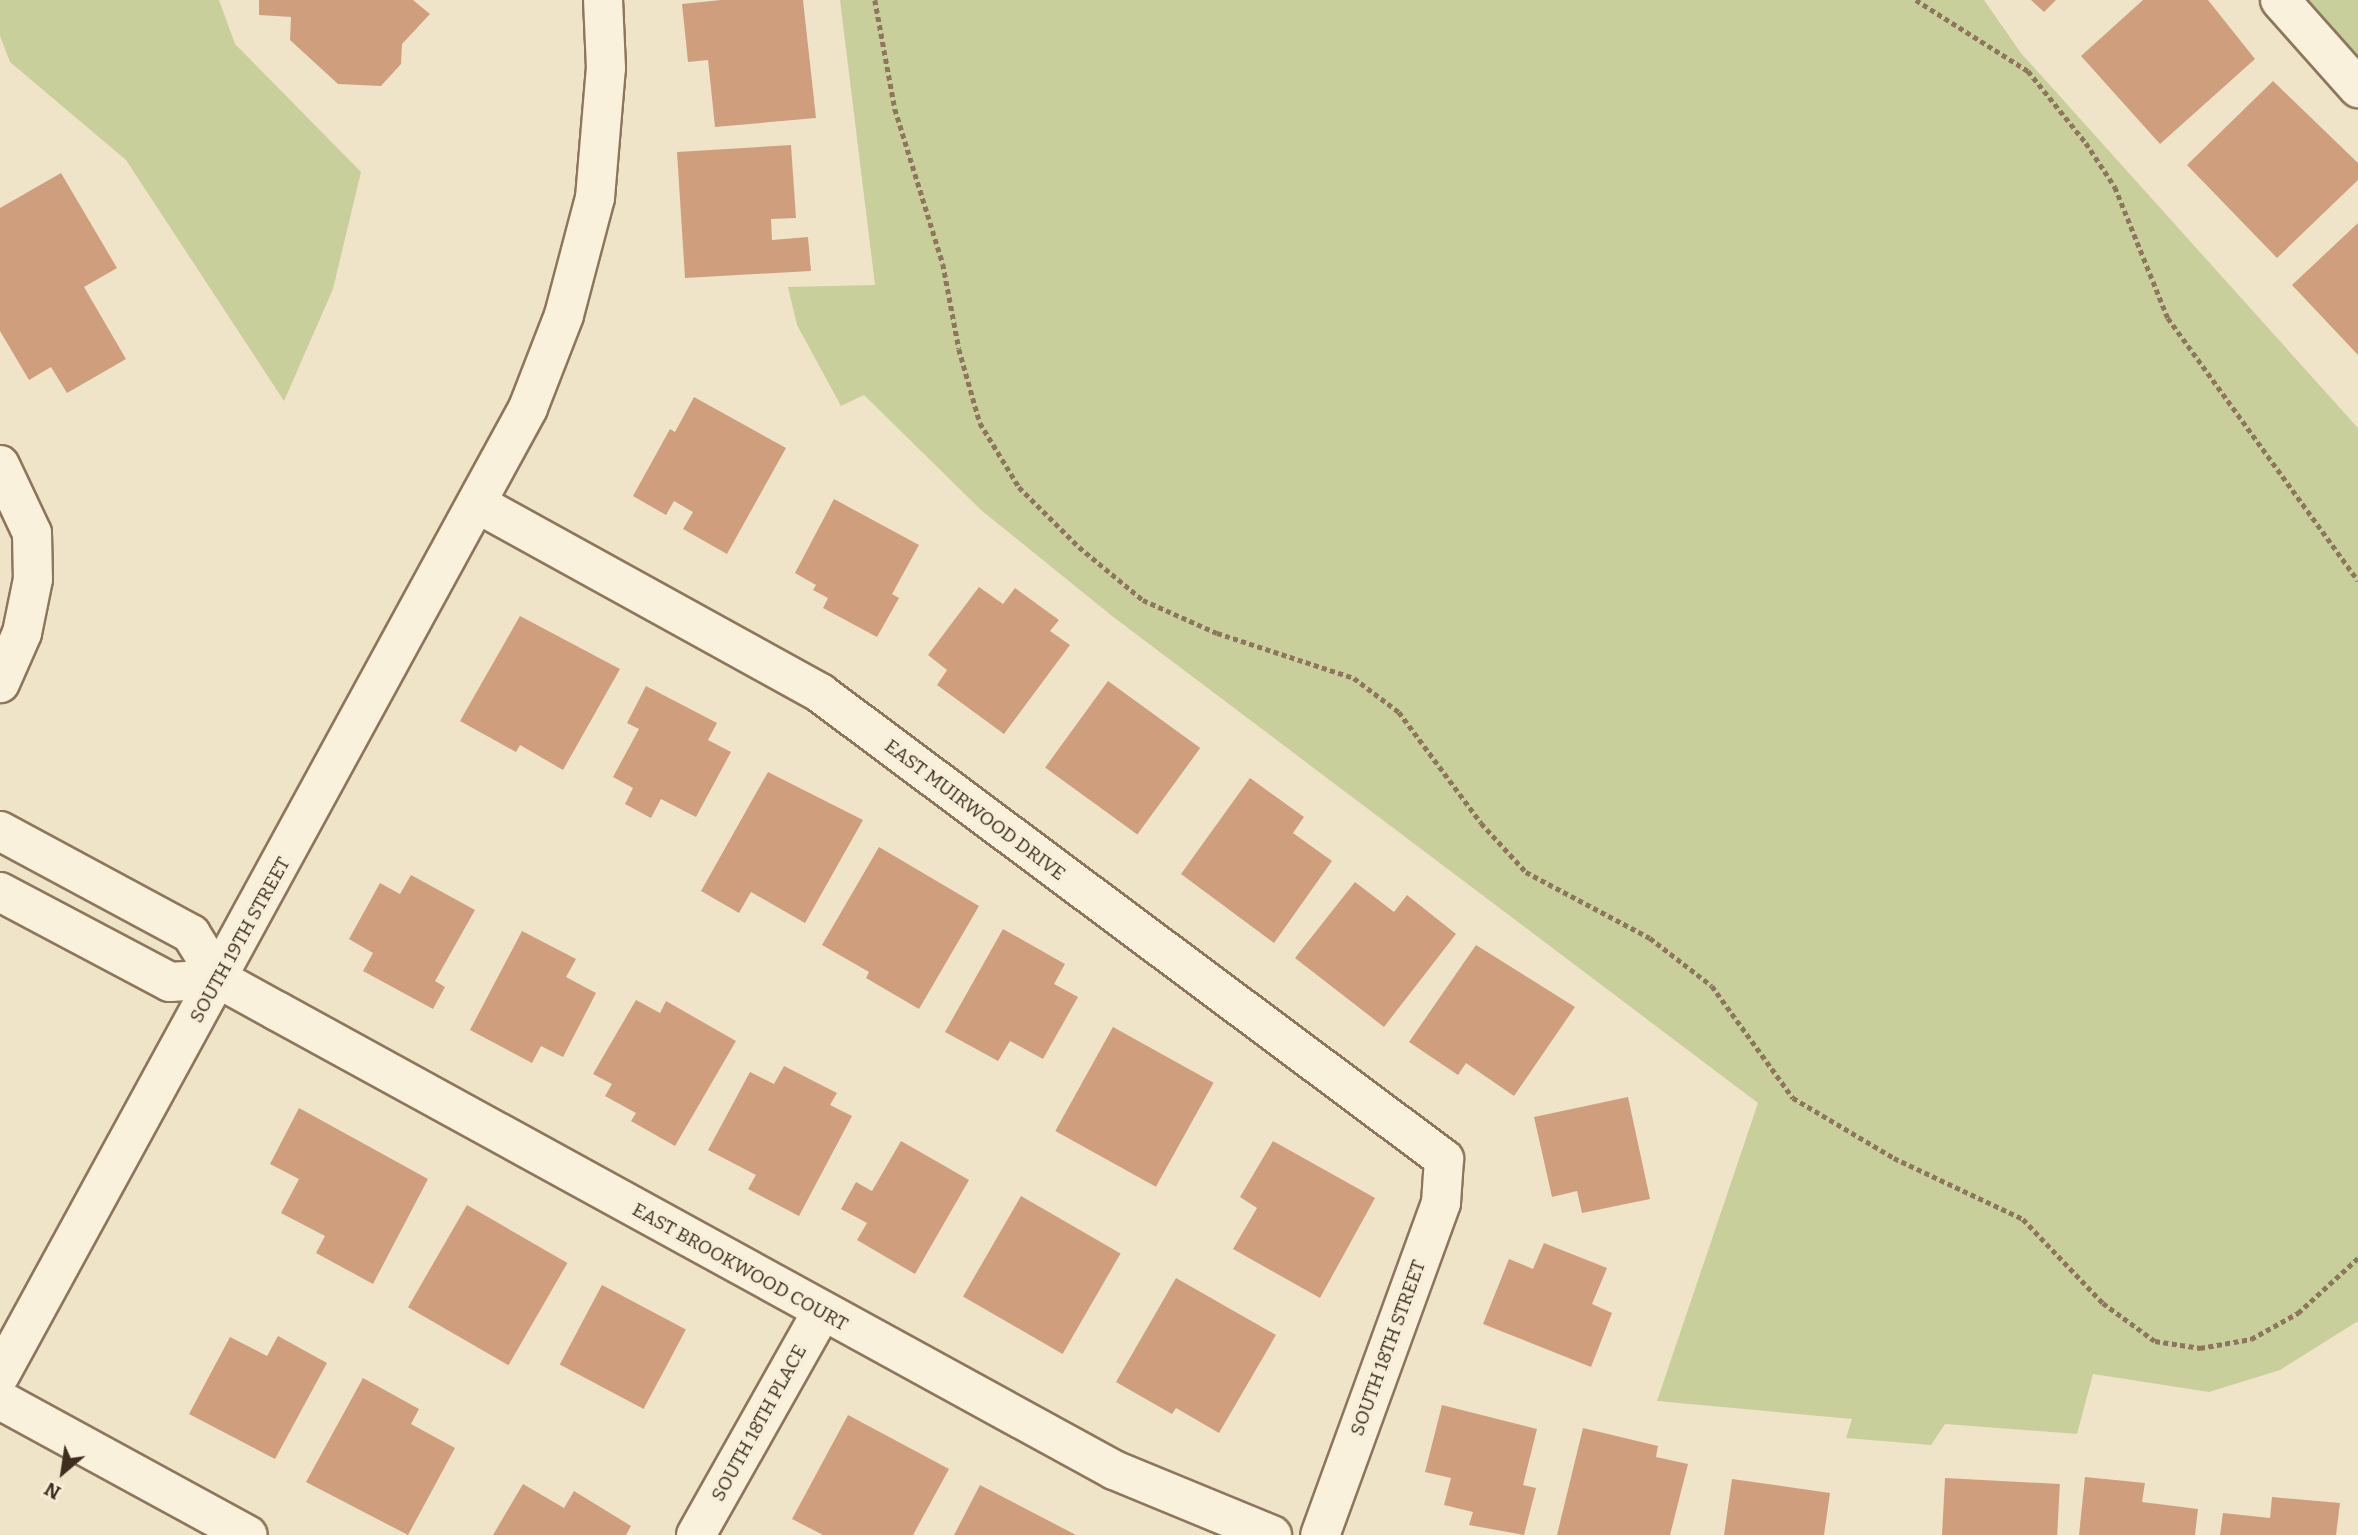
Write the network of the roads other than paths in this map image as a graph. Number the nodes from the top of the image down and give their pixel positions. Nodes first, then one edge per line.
1 (603, 0) edge
2 (2280, 0) edge
3 (2358, 88) edge
4 (0, 465) edge
5 (478, 504) junction
6 (0, 683) edge
7 (0, 831) edge
8 (0, 892) edge
9 (219, 978) junction
10 (1444, 1159) joint
11 (822, 1311) junction
12 (0, 1375) edge
13 (0, 1400) edge
14 (248, 1535) edge
15 (696, 1535) edge
16 (1272, 1535) edge
17 (1320, 1535) edge

1 - 5 street, SOUTH 19TH STREET
2 - 3 street
4 - 6 street
5 - 9 street, SOUTH 19TH STREET
5 - 10 street, EAST MUIRWOOD DRIVE
7 - 9 street
8 - 9 street
9 - 11 street, EAST BROOKWOOD COURT
9 - 12 street, SOUTH 19TH STREET
10 - 17 street, SOUTH 18TH STREET
11 - 15 street, SOUTH 18TH PLACE
11 - 16 street, EAST BROOKWOOD COURT
13 - 14 street

